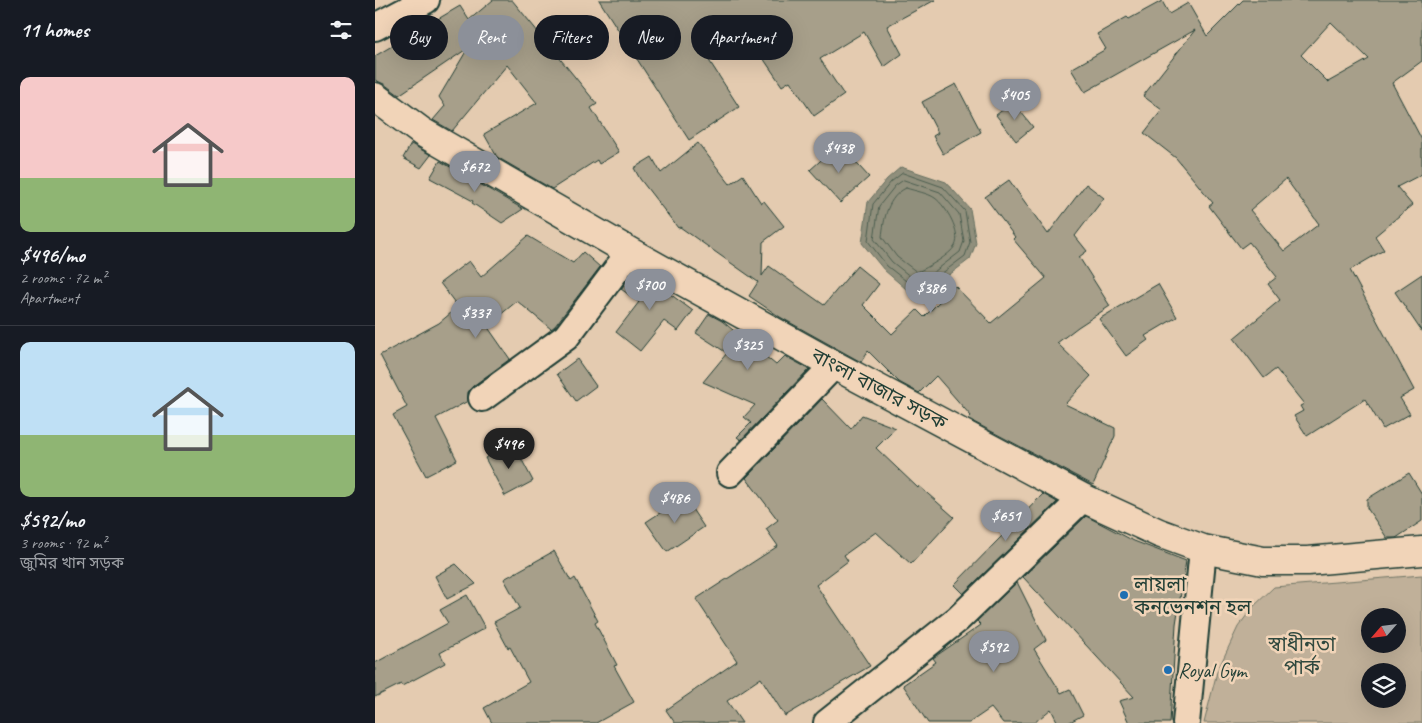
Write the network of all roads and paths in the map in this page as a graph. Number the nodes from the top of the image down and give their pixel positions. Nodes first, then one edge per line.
1 (427, 0) edge
2 (375, 27) edge
3 (375, 97) edge
4 (630, 252) junction
5 (834, 365) junction
6 (482, 398) dead end
7 (730, 473) dead end
8 (1083, 498) junction
9 (1203, 549) junction
10 (1422, 551) edge
11 (827, 723) edge
12 (1186, 723) edge

1 - 2 street
3 - 4 main road, বাংলা বাজার সড়ক
4 - 5 main road, বাংলা বাজার সড়ক
4 - 6 street
5 - 7 street
5 - 8 main road, বাংলা বাজার সড়ক
8 - 9 main road, বাংলা বাজার সড়ক
8 - 11 street
9 - 10 main road, বাংলা বাজার সড়ক
9 - 12 street

